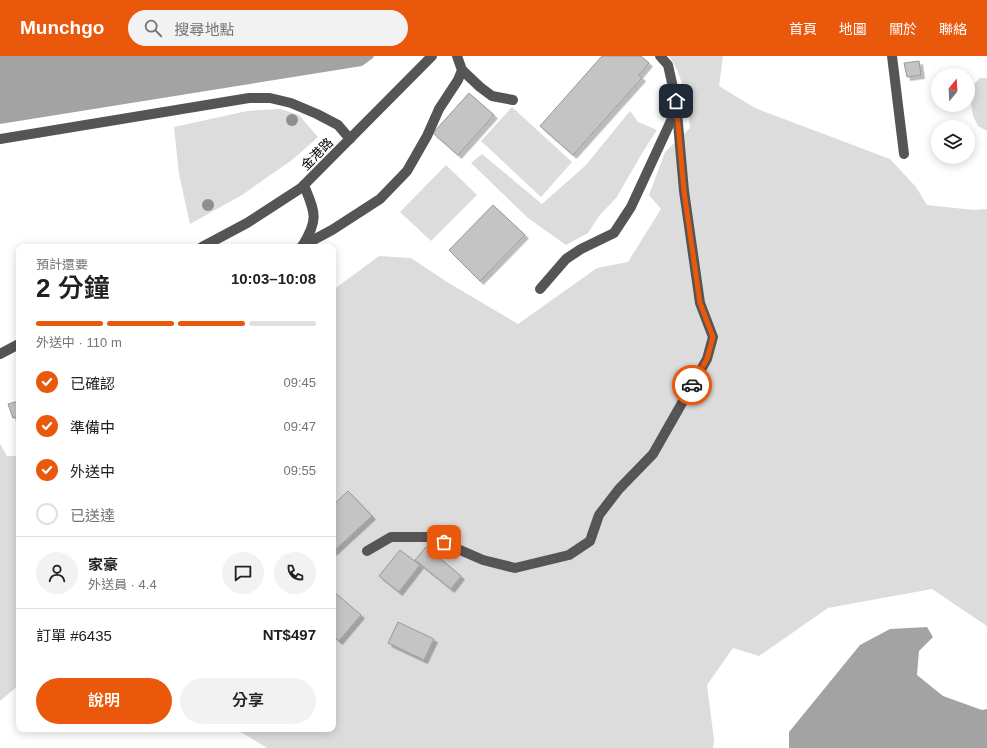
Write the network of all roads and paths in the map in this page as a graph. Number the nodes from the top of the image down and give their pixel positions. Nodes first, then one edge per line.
1 (432, 56) edge
2 (457, 56) edge
3 (660, 56) edge
4 (892, 56) edge
5 (462, 70) junction
6 (513, 100) dead end
7 (677, 108) junction
8 (0, 139) edge
9 (350, 139) junction
10 (904, 154) dead end
11 (304, 185) junction
12 (208, 244) edge
13 (304, 244) edge
14 (307, 244) edge
15 (540, 289) dead end
16 (16, 346) edge
17 (0, 354) edge
18 (367, 551) dead end

1 - 9 street, 金港路
2 - 5 street
3 - 7 street
4 - 10 street
5 - 6 street
5 - 14 street
7 - 15 street
7 - 18 street
8 - 9 street
9 - 11 street, 金港路
11 - 12 street, 金港路
11 - 13 street
16 - 17 street

